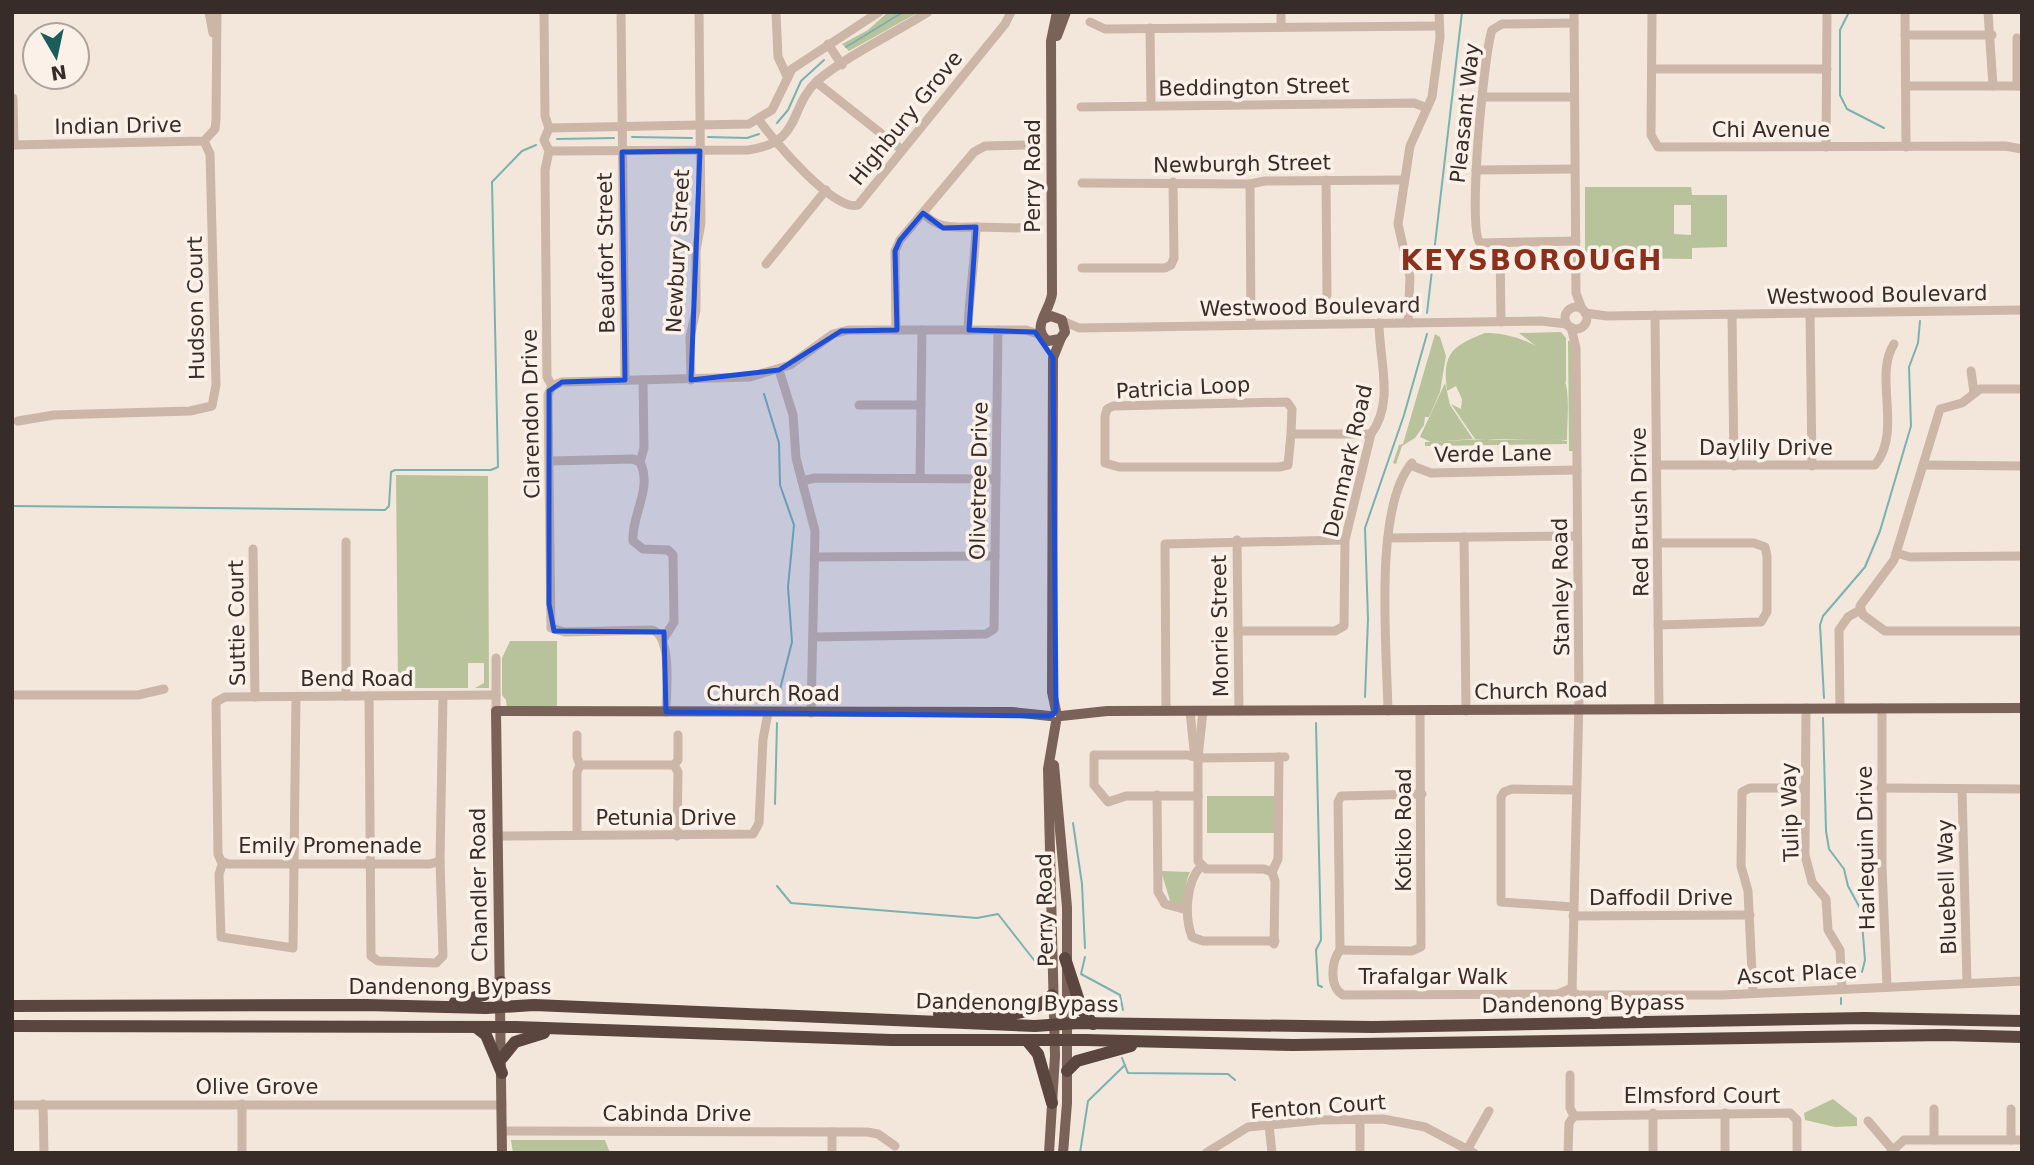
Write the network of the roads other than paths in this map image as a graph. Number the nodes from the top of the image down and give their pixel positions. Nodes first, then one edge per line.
1 (209, 12) edge
2 (217, 12) edge
3 (544, 12) edge
4 (621, 12) edge
5 (699, 12) edge
6 (776, 12) edge
7 (878, 12) edge
8 (928, 12) edge
9 (1011, 12) edge
10 (1057, 12) edge
11 (1066, 12) edge
12 (1281, 12) edge
13 (1439, 12) edge
14 (1574, 12) edge
15 (1652, 12) edge
16 (1827, 12) edge
17 (1905, 12) edge
18 (1989, 12) edge
19 (1090, 22) dead end
20 (1574, 23) junction
21 (1436, 26) junction
22 (1281, 27) junction
23 (1150, 28) junction
24 (1905, 35) junction
25 (1992, 35) junction
26 (2017, 38) dead end
27 (214, 41) junction
28 (828, 44) junction
29 (1052, 58) junction
30 (842, 65) junction
31 (1652, 69) junction
32 (1826, 69) junction
33 (788, 76) junction
34 (816, 82) junction
35 (1906, 86) junction
36 (1993, 86) junction
37 (2020, 86) edge
38 (1483, 97) junction
39 (1573, 97) junction
40 (13, 99) edge
41 (1151, 105) junction
42 (1081, 107) dead end
43 (1427, 108) junction
44 (759, 120) junction
45 (699, 124) junction
46 (622, 125) junction
47 (549, 128) junction
48 (204, 141) junction
49 (775, 143) junction
50 (13, 145) edge
51 (1025, 145) dead end
52 (1826, 147) junction
53 (1906, 147) junction
54 (2022, 149) edge
55 (902, 150) junction
56 (549, 151) junction
57 (700, 151) junction
58 (622, 152) junction
59 (1574, 169) junction
60 (1476, 170) junction
61 (1326, 180) junction
62 (1404, 180) junction
63 (1173, 182) junction
64 (1082, 183) dead end
65 (1251, 184) junction
66 (826, 190) junction
67 (923, 213) junction
68 (976, 227) junction
69 (1023, 228) dead end
70 (1576, 241) junction
71 (1500, 243) junction
72 (766, 264) dead end
73 (1082, 268) dead end
74 (1576, 293) junction
75 (1052, 294) junction
76 (1327, 295) dead end
77 (2022, 310) edge
78 (1569, 311) junction
79 (1810, 313) junction
80 (1732, 314) junction
81 (1655, 315) junction
82 (1584, 318) junction
83 (1042, 321) junction
84 (1063, 321) junction
85 (1541, 321) junction
86 (1501, 322) junction
87 (1379, 323) junction
88 (1408, 323) junction
89 (1251, 326) junction
90 (1569, 326) junction
91 (1079, 328) junction
92 (896, 330) junction
93 (922, 330) junction
94 (968, 330) junction
95 (998, 330) junction
96 (1026, 330) junction
97 (1063, 335) junction
98 (1042, 337) junction
99 (1895, 344) dead end
100 (1576, 348) junction
101 (1053, 358) junction
102 (1970, 369) dead end
103 (779, 370) junction
104 (625, 380) junction
105 (643, 380) junction
106 (691, 380) junction
107 (552, 386) junction
108 (2022, 389) edge
109 (1975, 392) junction
110 (859, 405) dead end
111 (921, 405) junction
112 (18, 421) dead end
113 (1291, 434) junction
114 (1371, 434) junction
115 (550, 461) junction
116 (640, 462) junction
117 (1657, 465) junction
118 (1923, 465) junction
119 (1734, 466) junction
120 (1812, 466) junction
121 (2022, 466) edge
122 (1577, 470) junction
123 (920, 478) junction
124 (996, 479) junction
125 (802, 481) junction
126 (1577, 536) junction
127 (1464, 537) junction
128 (1388, 538) junction
129 (1237, 540) junction
130 (1345, 540) junction
131 (346, 542) dead end
132 (1658, 543) junction
133 (253, 549) dead end
134 (1896, 553) junction
135 (995, 556) junction
136 (2022, 556) edge
137 (816, 557) junction
138 (1860, 610) junction
139 (1658, 625) junction
140 (1238, 631) junction
141 (2022, 631) edge
142 (814, 637) junction
143 (664, 638) junction
144 (496, 657) dead end
145 (164, 689) dead end
146 (12, 695) edge
147 (443, 695) junction
148 (496, 695) junction
149 (296, 696) junction
150 (346, 696) junction
151 (369, 696) junction
152 (255, 697) junction
153 (1806, 708) junction
154 (1840, 708) junction
155 (1882, 708) junction
156 (1579, 709) junction
157 (1659, 709) junction
158 (2022, 709) edge
159 (496, 711) junction
160 (1166, 711) junction
161 (1190, 711) junction
162 (1203, 711) junction
163 (1239, 711) junction
164 (1388, 711) junction
165 (1420, 711) junction
166 (1466, 711) junction
167 (666, 712) junction
168 (768, 713) junction
169 (811, 713) junction
170 (1056, 716) junction
171 (577, 734) dead end
172 (678, 735) dead end
173 (1052, 751) junction
174 (1198, 758) junction
175 (580, 765) junction
176 (674, 765) junction
177 (1805, 788) junction
178 (1881, 788) junction
179 (1962, 789) junction
180 (2022, 789) edge
181 (1576, 790) junction
182 (1422, 794) junction
183 (1157, 795) junction
184 (1198, 796) junction
185 (577, 835) junction
186 (497, 836) junction
187 (677, 836) junction
188 (440, 861) junction
189 (222, 862) junction
190 (296, 864) junction
191 (369, 864) junction
192 (1200, 866) junction
193 (1272, 872) junction
194 (1187, 910) junction
195 (1573, 912) junction
196 (1749, 915) junction
197 (1340, 950) junction
198 (1065, 958) junction
199 (2022, 981) edge
200 (500, 982) junction
201 (1967, 983) junction
202 (1887, 987) junction
203 (1842, 989) junction
204 (1573, 991) junction
205 (1753, 993) junction
206 (1052, 995) junction
207 (12, 1006) edge
208 (502, 1006) junction
209 (413, 1007) junction
210 (879, 1019) junction
211 (2019, 1020) edge
212 (1059, 1024) junction
213 (1093, 1024) junction
214 (12, 1026) edge
215 (477, 1028) junction
216 (503, 1028) junction
217 (562, 1030) junction
218 (2022, 1037) edge
219 (1060, 1041) junction
220 (1028, 1042) junction
221 (1144, 1043) junction
222 (502, 1058) junction
223 (1068, 1071) junction
224 (502, 1073) junction
225 (1570, 1075) dead end
226 (1052, 1103) junction
227 (43, 1104) junction
228 (242, 1104) junction
229 (12, 1105) edge
230 (502, 1105) junction
231 (1934, 1109) dead end
232 (2011, 1109) dead end
233 (1489, 1111) dead end
234 (1653, 1113) junction
235 (1725, 1113) junction
236 (1574, 1116) junction
237 (1360, 1119) junction
238 (1868, 1121) dead end
239 (1269, 1125) junction
240 (502, 1131) junction
241 (832, 1132) junction
242 (1934, 1140) junction
243 (2017, 1140) edge
244 (895, 1146) dead end
245 (1471, 1151) edge
246 (1725, 1151) edge
247 (1797, 1151) dead end
248 (1891, 1151) edge
249 (1653, 1152) edge
250 (44, 1153) edge
251 (242, 1153) edge
252 (502, 1153) edge
253 (832, 1153) edge
254 (1049, 1153) edge
255 (1063, 1153) edge
256 (1206, 1153) edge
257 (1272, 1153) edge
258 (1360, 1153) edge
259 (1568, 1153) edge

1 - 27 street, Indian Drive
2 - 27 street, Indian Drive
3 - 47 street, Clarendon Drive
4 - 46 street, Beaufort Street
5 - 45 street, Newbury Street
6 - 33 street
7 - 28 street
8 - 30 street
9 - 55 street, Highbury Grove
10 - 29 main road, Perry Road
11 - 29 main road, Perry Road
12 - 22 street
13 - 21 street
14 - 20 street
15 - 31 street, Chi Avenue
16 - 32 street
17 - 24 street
18 - 25 street
19 - 23 street
20 - 38 street, Pleasant Way
20 - 39 street
21 - 22 street
21 - 43 street
22 - 23 street
23 - 41 street
24 - 25 street
24 - 35 street
25 - 36 street
26 - 37 street
27 - 48 street, Indian Drive
28 - 30 street
28 - 33 street
29 - 75 main road, Perry Road
30 - 34 street
31 - 32 street
31 - 52 street, Chi Avenue
32 - 52 street
33 - 44 street
34 - 49 street
34 - 55 street
35 - 36 street
35 - 53 street
36 - 37 street
38 - 39 street
38 - 60 street, Pleasant Way
39 - 59 street
40 - 50 street
41 - 42 street, Beddington Street
41 - 43 street, Beddington Street
43 - 62 street
44 - 45 street
44 - 49 street, Highbury Grove
45 - 46 street
45 - 57 street, Newbury Street
46 - 47 street
46 - 58 street, Beaufort Street
47 - 56 street, Clarendon Drive
48 - 50 street, Indian Drive
48 - 112 street, Hudson Court
49 - 57 street
49 - 66 street, Highbury Grove
51 - 67 street
52 - 53 street, Chi Avenue
53 - 54 street, Chi Avenue
55 - 66 street, Highbury Grove
56 - 58 street
56 - 107 street, Clarendon Drive
57 - 58 street
57 - 106 street, Newbury Street
58 - 104 street, Beaufort Street
59 - 60 street
59 - 70 street
60 - 71 street, Pleasant Way
61 - 62 street, Newburgh Street
61 - 65 street, Newburgh Street
61 - 76 street
62 - 88 street
63 - 64 street, Newburgh Street
63 - 65 street, Newburgh Street
63 - 73 street
65 - 89 street
66 - 72 street
67 - 68 street
67 - 92 street
68 - 69 street
68 - 94 street
70 - 71 street
70 - 74 street
71 - 86 street
74 - 78 street
74 - 82 street
75 - 83 main road, Perry Road
75 - 84 main road, Perry Road
77 - 79 street, Westwood Boulevard
78 - 82 street, Westwood Boulevard
78 - 85 street, Westwood Boulevard
78 - 90 street, Stanley Road
79 - 80 street, Westwood Boulevard
79 - 120 street
80 - 81 street, Westwood Boulevard
80 - 119 street
81 - 82 street, Westwood Boulevard
81 - 117 street, Red Brush Drive
82 - 90 street, Westwood Boulevard
82 - 100 street, Stanley Road
83 - 84 main road
83 - 96 street
83 - 98 main road
84 - 91 street, Westwood Boulevard
84 - 97 main road
85 - 86 street, Westwood Boulevard
85 - 90 street, Westwood Boulevard
86 - 88 street, Westwood Boulevard
87 - 88 street, Westwood Boulevard
87 - 89 street, Westwood Boulevard
87 - 114 street, Denmark Road
89 - 91 street, Westwood Boulevard
90 - 100 street, Stanley Road
91 - 97 street, Westwood Boulevard
92 - 93 street
92 - 103 street
93 - 94 street
93 - 111 street
94 - 95 street
95 - 96 street
95 - 124 street, Olivetree Drive
96 - 98 street
97 - 98 main road
97 - 101 main road, Perry Road
98 - 101 main road, Perry Road
99 - 120 street, Daylily Drive
100 - 122 street, Stanley Road
101 - 170 main road, Perry Road
102 - 109 street
103 - 106 street
103 - 125 street
104 - 105 street
104 - 107 street
105 - 106 street
105 - 116 street
107 - 115 street, Clarendon Drive
108 - 109 street
109 - 118 street
110 - 111 street
111 - 123 street
113 - 113 street, Patricia Loop
113 - 114 street
114 - 130 street, Denmark Road
115 - 116 street
115 - 143 street, Clarendon Drive
116 - 143 street
117 - 119 street, Daylily Drive
117 - 132 street, Red Brush Drive
118 - 121 street
118 - 134 street
119 - 120 street, Daylily Drive
122 - 126 street, Stanley Road
122 - 128 street, Verde Lane
123 - 124 street
123 - 125 street
124 - 135 street, Olivetree Drive
125 - 137 street
126 - 127 street
126 - 156 street, Stanley Road
127 - 128 street
127 - 166 street
128 - 164 street
129 - 130 street
129 - 140 street, Monrie Street
129 - 160 street
130 - 140 street, Denmark Road
131 - 150 street
132 - 139 street, Red Brush Drive
132 - 139 street
133 - 152 street, Suttie Court
134 - 136 street
134 - 138 street
135 - 137 street
135 - 142 street, Olivetree Drive
137 - 142 street
138 - 141 street
138 - 154 street
139 - 157 street, Red Brush Drive
140 - 163 street, Monrie Street
142 - 169 street
143 - 167 street
144 - 148 street, Chandler Road
145 - 146 street
147 - 148 street, Bend Road
147 - 151 street, Bend Road
147 - 188 street
148 - 159 street, Chandler Road
149 - 150 street, Bend Road
149 - 152 street, Bend Road
149 - 190 street
150 - 151 street, Bend Road
151 - 191 street
152 - 189 street, Bend Road
153 - 154 main road, Church Road
153 - 157 main road, Church Road
153 - 177 street, Tulip Way
154 - 155 main road, Church Road
155 - 158 main road, Church Road
155 - 178 street, Harlequin Drive
156 - 157 main road, Church Road
156 - 166 main road, Church Road
156 - 181 street, Stanley Road
159 - 167 main road, Church Road
159 - 186 main road, Chandler Road
160 - 161 main road, Church Road
160 - 170 main road, Church Road
161 - 162 main road, Church Road
161 - 174 street
162 - 163 main road, Church Road
162 - 174 street
163 - 164 main road, Church Road
164 - 165 main road, Church Road
165 - 166 main road, Church Road
165 - 182 street, Kotiko Road
167 - 168 main road, Church Road
168 - 169 main road, Church Road
168 - 187 street, Petunia Drive
169 - 170 main road, Church Road
170 - 173 main road, Perry Road
171 - 175 street
172 - 176 street
173 - 198 main road, Perry Road
173 - 206 main road, Perry Road
174 - 183 street
174 - 184 street
174 - 193 street
175 - 176 street
175 - 185 street
176 - 187 street
177 - 196 street
177 - 203 street, Tulip Way
178 - 179 street
178 - 202 street, Harlequin Drive
179 - 180 street
179 - 201 street, Bluebell Way
181 - 195 street, Stanley Road
181 - 195 street, Daffodil Drive
182 - 197 street, Kotiko Road
182 - 197 street
183 - 184 street
183 - 194 street
184 - 192 street
185 - 186 street, Petunia Drive
185 - 187 street, Petunia Drive
186 - 200 main road, Chandler Road
188 - 191 street, Emily Promenade
188 - 191 street
189 - 190 street, Emily Promenade
189 - 190 street
190 - 191 street, Emily Promenade
192 - 193 street
192 - 194 street
193 - 194 street
195 - 196 street, Daffodil Drive
195 - 204 street, Stanley Road
196 - 205 street
197 - 204 street, Trafalgar Walk
198 - 212 main road, Perry Road
198 - 213 highway
199 - 201 street, Ascot Place
200 - 208 main road, Chandler Road
200 - 209 highway
201 - 202 street, Ascot Place
202 - 203 street, Ascot Place
203 - 205 street, Ascot Place
204 - 205 street, Ascot Place
206 - 210 highway
206 - 212 main road, Perry Road
207 - 209 highway, Dandenong Bypass
208 - 209 highway, Dandenong Bypass
208 - 210 highway, Dandenong Bypass
208 - 216 main road, Chandler Road
210 - 212 highway, Dandenong Bypass
211 - 213 highway, Dandenong Bypass
212 - 213 highway, Dandenong Bypass
212 - 219 main road, Perry Road
214 - 215 highway, Dandenong Bypass
215 - 216 highway, Dandenong Bypass
215 - 224 highway
216 - 217 highway, Dandenong Bypass
216 - 222 main road, Chandler Road
217 - 220 highway, Dandenong Bypass
217 - 222 highway
218 - 221 highway, Dandenong Bypass
219 - 220 highway, Dandenong Bypass
219 - 221 highway, Dandenong Bypass
219 - 223 main road, Perry Road
219 - 226 main road, Perry Road
220 - 226 highway
221 - 223 highway
222 - 224 main road, Chandler Road
223 - 255 main road, Perry Road
224 - 230 main road, Chandler Road
225 - 236 street
226 - 254 main road, Perry Road
227 - 228 street, Olive Grove
227 - 229 street, Olive Grove
227 - 250 street
228 - 230 street, Olive Grove
228 - 251 street
230 - 240 main road, Chandler Road
231 - 242 street
232 - 243 street
233 - 245 street
234 - 235 street, Elmsford Court
234 - 236 street, Elmsford Court
234 - 249 street
235 - 246 street
235 - 247 street, Elmsford Court
236 - 259 street
237 - 239 street, Fenton Court
237 - 245 street, Fenton Court
237 - 258 street
238 - 248 street
239 - 256 street, Fenton Court
239 - 257 street
240 - 241 street, Cabinda Drive
240 - 252 main road, Chandler Road
241 - 244 street, Cabinda Drive
241 - 253 street
242 - 243 street
242 - 248 street

